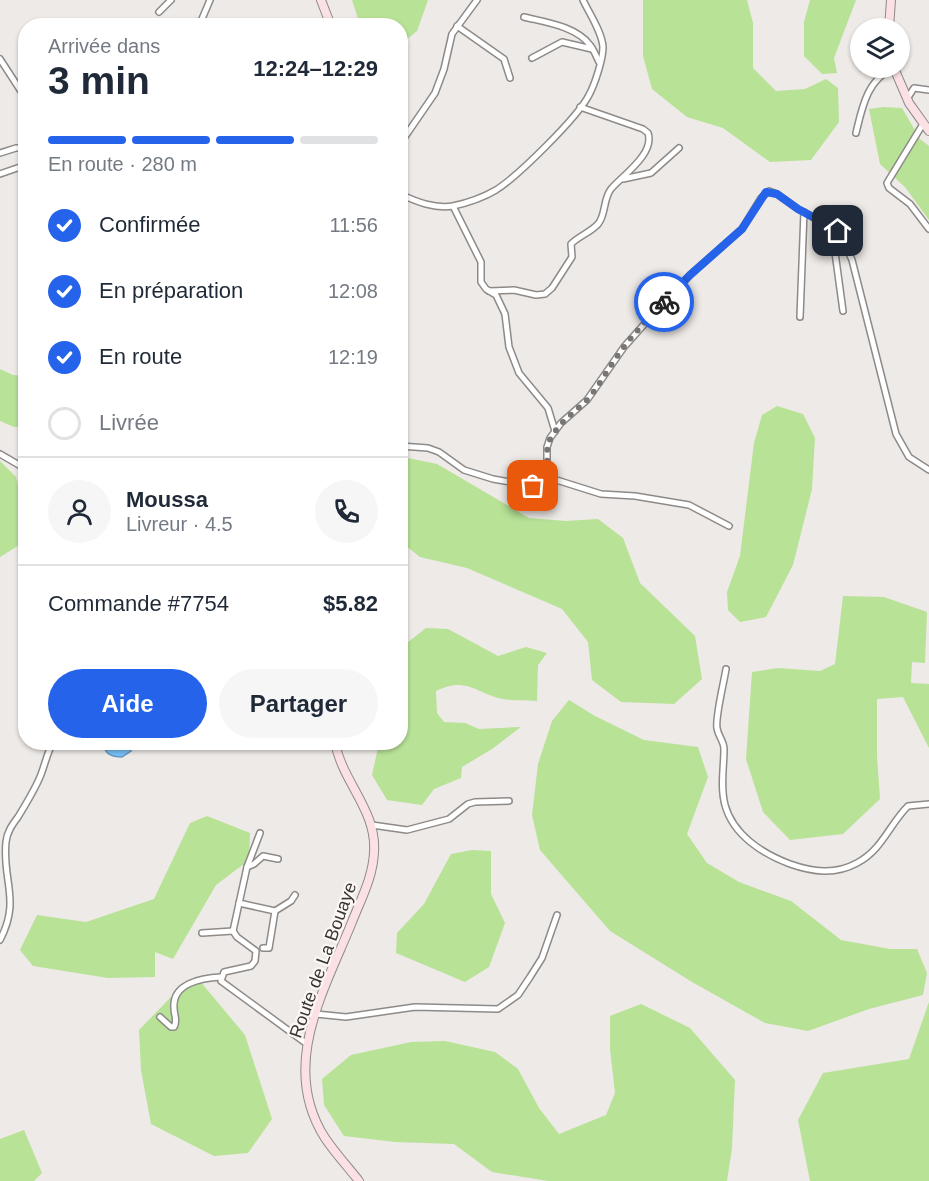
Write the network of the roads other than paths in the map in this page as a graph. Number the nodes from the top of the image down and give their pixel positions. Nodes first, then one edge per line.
1 (171, 0) edge
2 (210, 0) edge
3 (321, 0) edge
4 (477, 0) edge
5 (583, 0) edge
6 (891, 0) edge
7 (159, 12) dead end
8 (524, 16) dead end
9 (202, 18) edge
10 (328, 18) edge
11 (890, 18) edge
12 (457, 26) junction
13 (592, 49) junction
14 (532, 58) dead end
15 (0, 59) edge
16 (599, 62) junction
17 (510, 78) dead end
18 (878, 78) edge
19 (898, 78) edge
20 (18, 87) edge
21 (929, 90) edge
22 (907, 99) junction
23 (580, 107) junction
24 (923, 124) junction
25 (929, 131) edge
26 (408, 132) edge
27 (856, 133) dead end
28 (18, 148) edge
29 (679, 148) dead end
30 (0, 153) edge
31 (18, 168) edge
32 (0, 174) edge
33 (623, 179) junction
34 (408, 197) edge
35 (453, 206) junction
36 (804, 212) junction
37 (929, 229) edge
38 (838, 231) junction
39 (489, 291) junction
40 (843, 311) dead end
41 (800, 317) dead end
42 (555, 430) junction
43 (408, 447) edge
44 (0, 454) edge
45 (18, 464) edge
46 (929, 470) edge
47 (547, 477) junction
48 (729, 526) dead end
49 (726, 669) dead end
50 (50, 750) edge
51 (336, 750) edge
52 (509, 801) dead end
53 (929, 804) edge
54 (372, 825) junction
55 (260, 833) dead end
56 (278, 859) dead end
57 (247, 867) junction
58 (295, 895) dead end
59 (239, 903) junction
60 (275, 911) junction
61 (557, 915) dead end
62 (233, 931) junction
63 (202, 933) dead end
64 (0, 940) edge
65 (263, 948) dead end
66 (221, 977) junction
67 (316, 1014) junction
68 (160, 1017) dead end
69 (307, 1044) junction
70 (359, 1181) edge

1 - 7 street
2 - 9 street
3 - 10 main road
4 - 12 street
5 - 16 street
6 - 11 main road
8 - 13 street
12 - 17 street
12 - 26 street
13 - 14 street
13 - 16 street
15 - 20 street
16 - 23 street
18 - 27 street
19 - 22 main road
21 - 22 street
22 - 24 main road
23 - 33 street
23 - 35 street
24 - 25 main road
24 - 37 street
28 - 30 street
29 - 33 street
31 - 32 street
33 - 39 street
34 - 35 street
35 - 39 street
36 - 38 street
36 - 41 street
36 - 42 street
38 - 40 street
38 - 46 street
39 - 42 street
42 - 47 street
43 - 47 street
44 - 45 street
47 - 48 street
49 - 53 street
50 - 64 street
51 - 54 main road, Route de La Bouaye
52 - 54 street
54 - 67 main road, Route de La Bouaye
55 - 57 street
56 - 57 street
57 - 59 street
58 - 60 street
59 - 60 street
59 - 62 street
60 - 65 street
61 - 67 street
62 - 63 street
62 - 66 street
66 - 68 street
66 - 69 street
67 - 69 main road, Route de La Bouaye
69 - 70 main road, Route de La Bouaye

